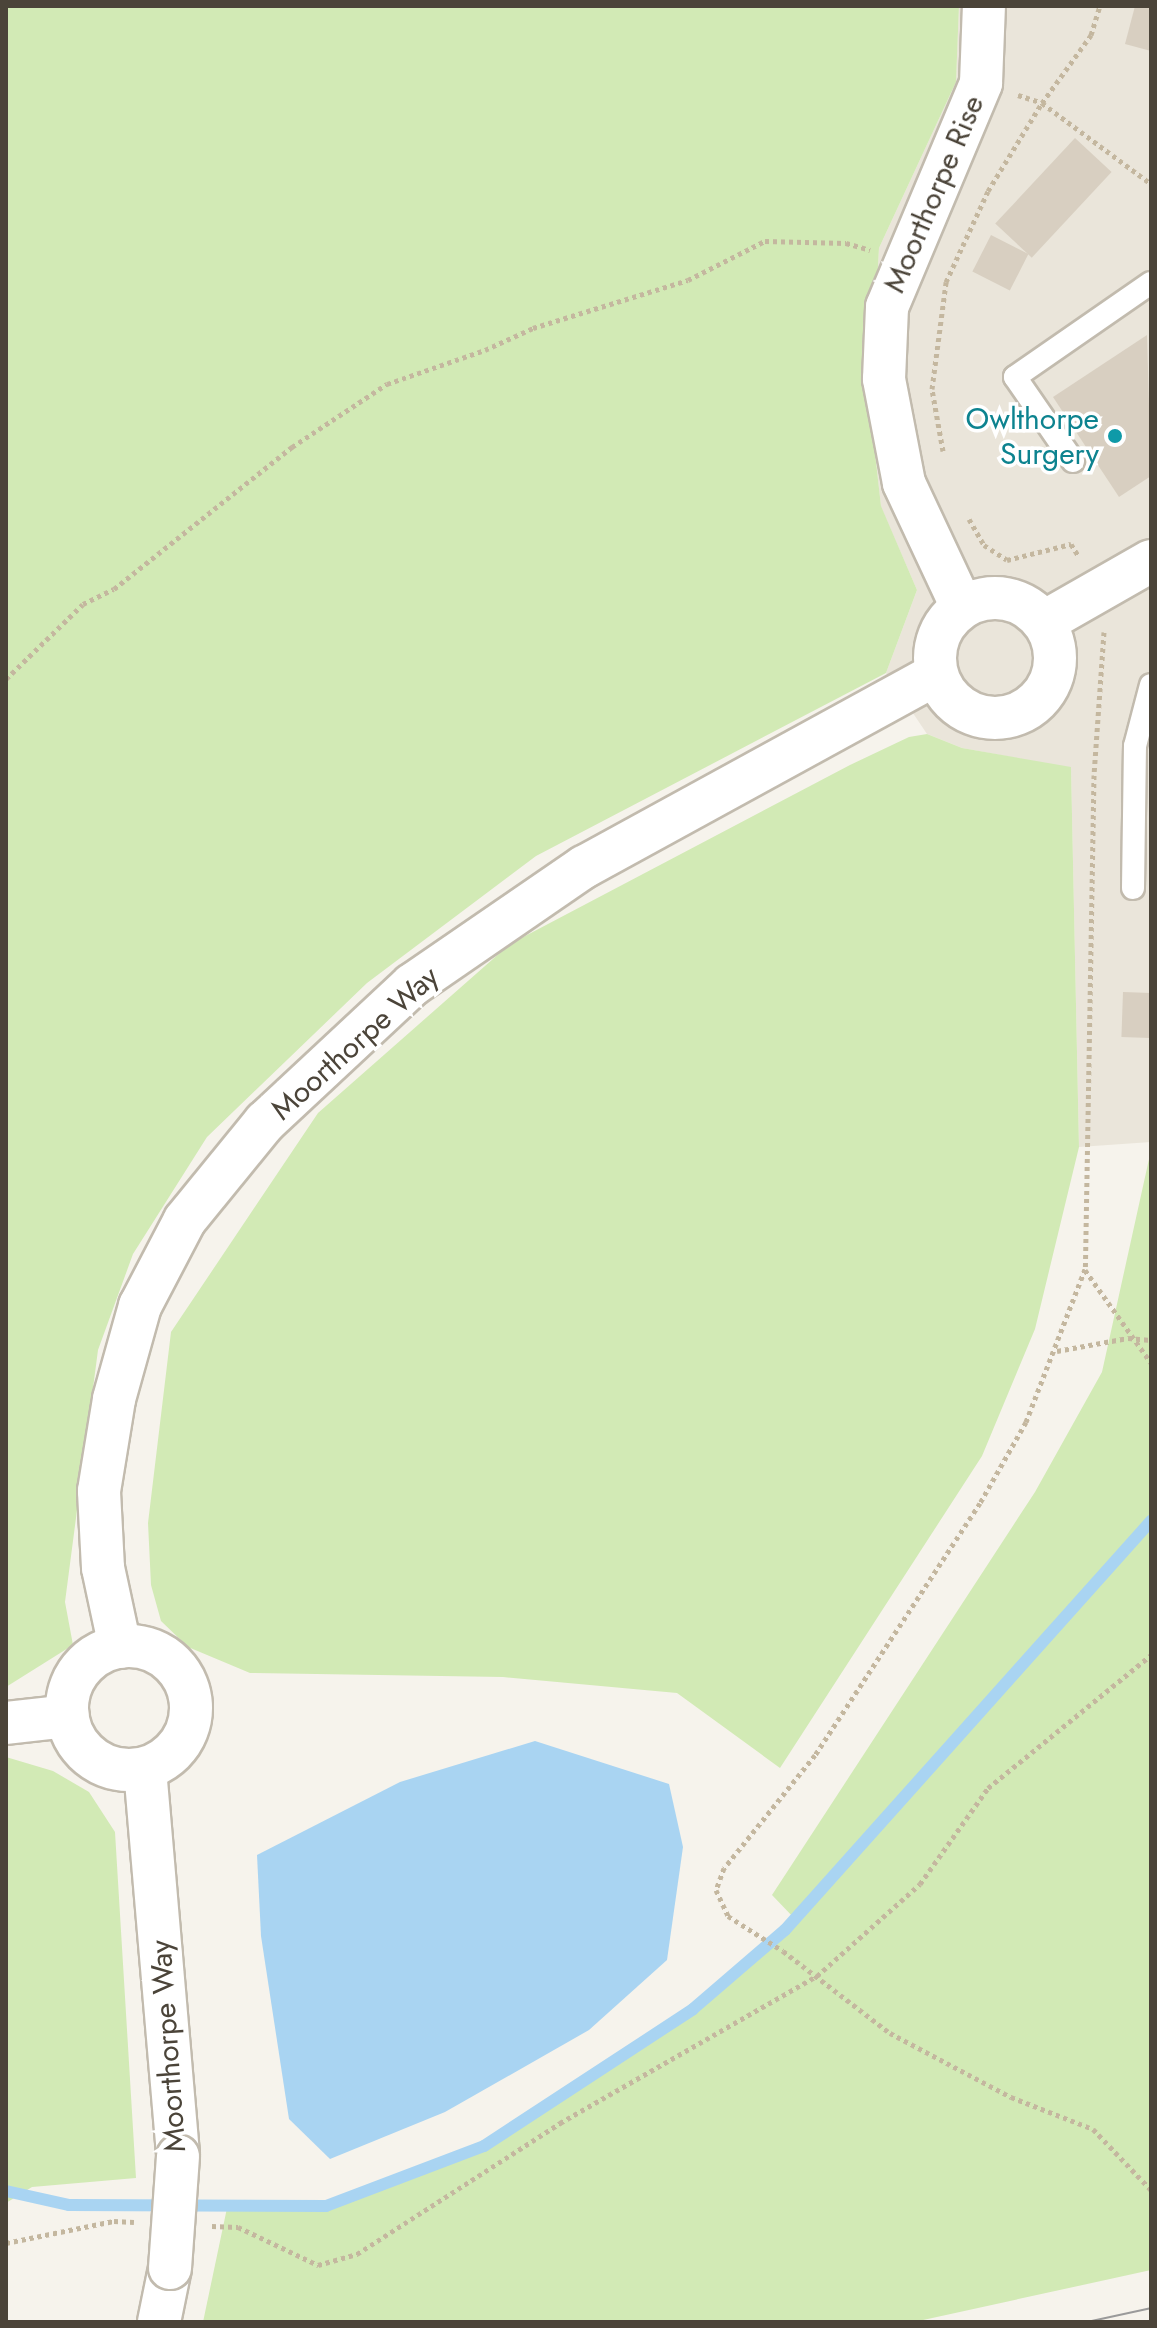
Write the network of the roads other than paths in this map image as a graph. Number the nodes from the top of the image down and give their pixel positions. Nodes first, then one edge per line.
1 (984, 6) edge
2 (1151, 283) edge
3 (1073, 461) dead end
4 (1149, 569) edge
5 (962, 607) junction
6 (1044, 622) junction
7 (936, 674) junction
8 (1151, 685) edge
9 (1133, 888) dead end
10 (120, 1647) junction
11 (68, 1716) junction
12 (6, 1723) edge
13 (145, 1769) junction
14 (159, 2322) edge

1 - 5 street, Moorthorpe Rise
2 - 3 lane
4 - 6 street
5 - 6 street
5 - 7 street
6 - 7 street
7 - 10 street, Moorthorpe Way
8 - 9 lane
10 - 11 street
10 - 13 street
11 - 12 street
11 - 13 street
13 - 14 street, Moorthorpe Way, bridge

